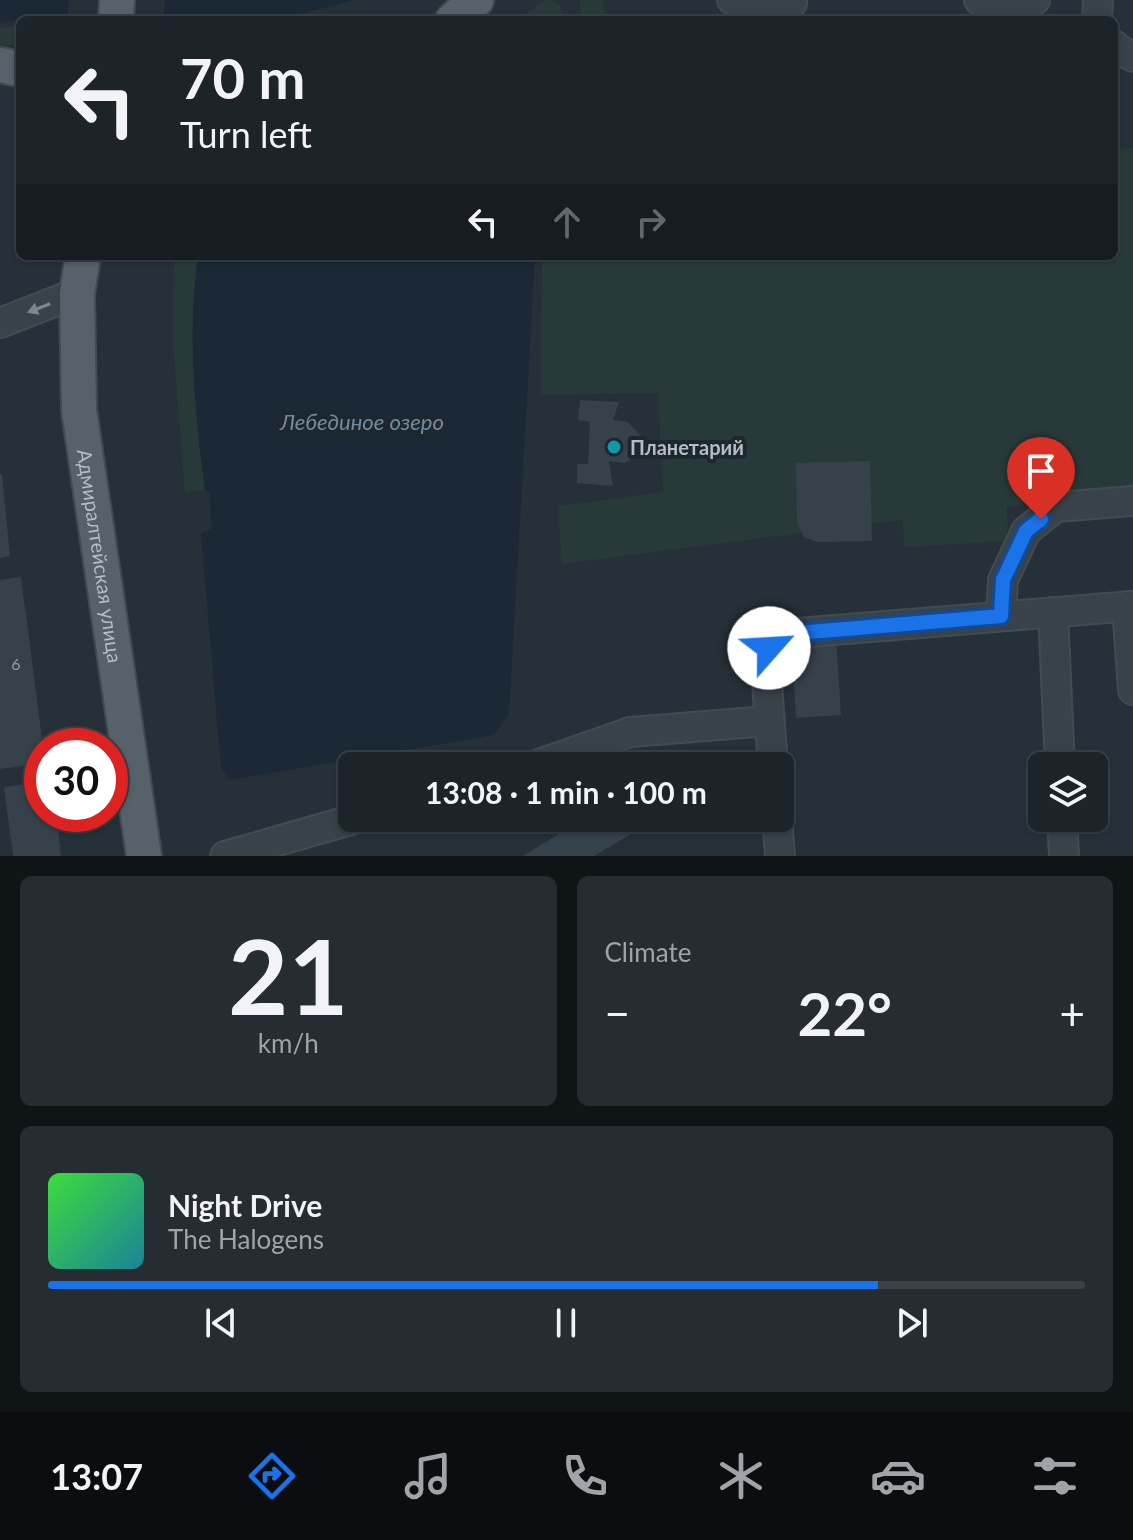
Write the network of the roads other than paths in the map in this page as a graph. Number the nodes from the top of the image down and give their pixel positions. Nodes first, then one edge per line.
1 (476, 0) edge
2 (732, 0) edge
3 (979, 0) edge
4 (1035, 0) edge
5 (792, 3) dead end
6 (458, 16) edge
7 (82, 260) edge
8 (77, 293) junction
9 (0, 323) edge
10 (1133, 501) edge
11 (1130, 606) edge
12 (1053, 612) junction
13 (1001, 616) junction
14 (1133, 690) edge
15 (769, 721) junction
16 (573, 752) edge
17 (772, 752) edge
18 (1059, 752) edge
19 (338, 824) edge
20 (778, 832) edge
21 (1063, 832) edge
22 (144, 856) edge
23 (225, 856) edge
24 (780, 856) edge
25 (1064, 856) edge

1 - 6 main road
2 - 5 street
3 - 4 street
7 - 8 main road, Адмиралтейская улица
8 -> 9 street
8 - 22 main road, Адмиралтейская улица
10 - 13 street
11 - 12 street
11 - 14 street
12 - 13 street
12 - 18 street
13 - 15 street
15 - 16 street
15 - 17 street
19 - 23 street
20 - 24 street
21 - 25 street

